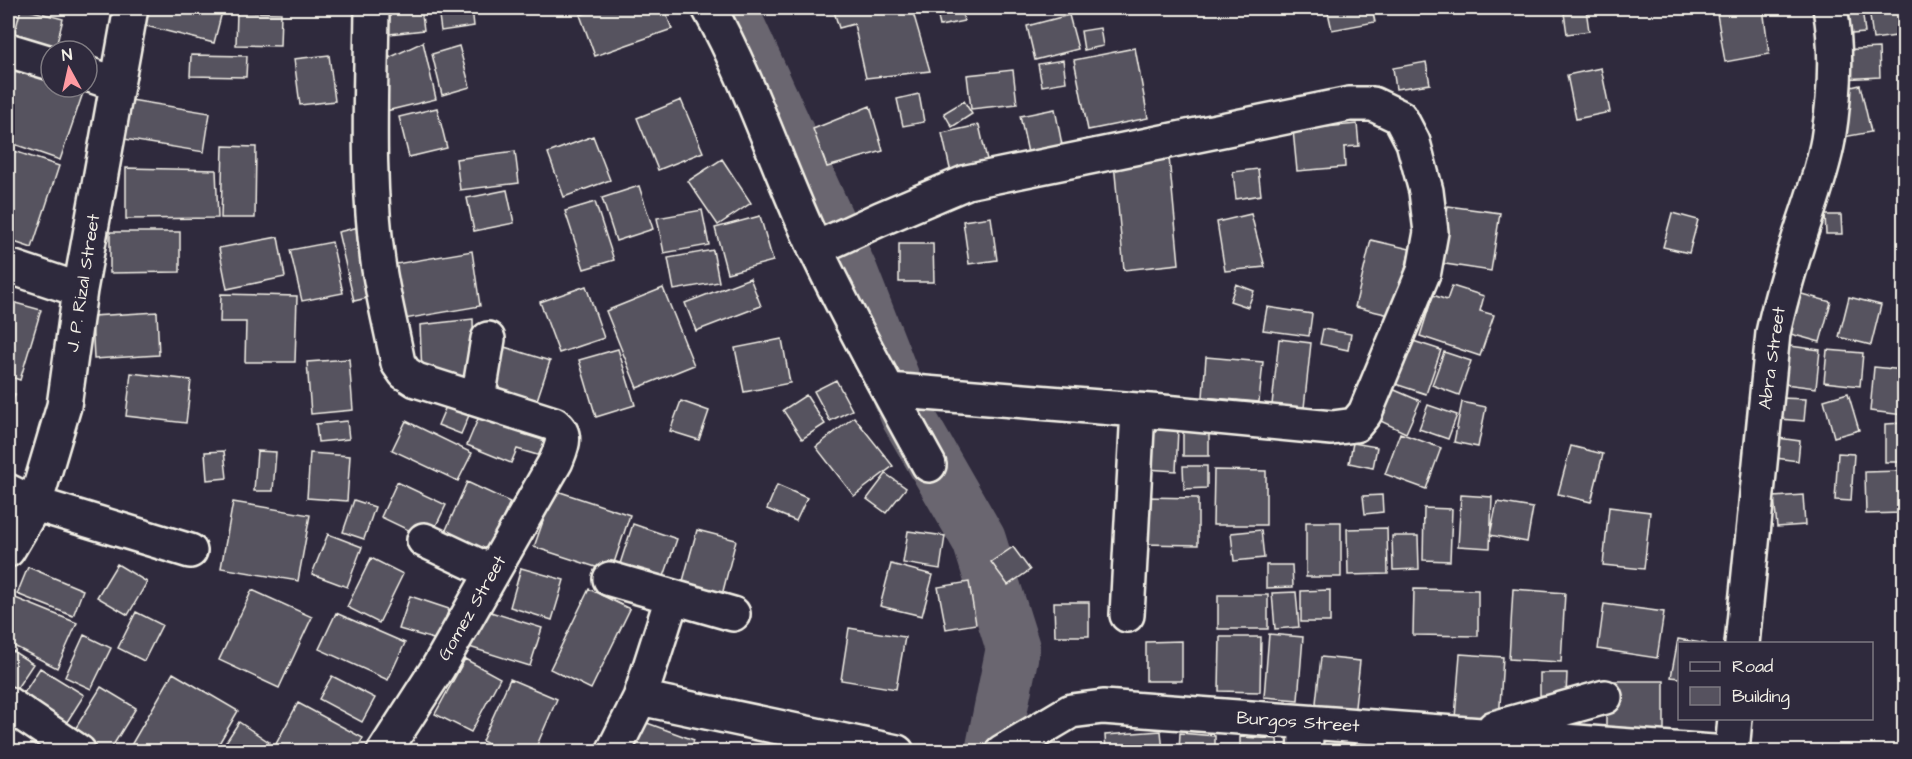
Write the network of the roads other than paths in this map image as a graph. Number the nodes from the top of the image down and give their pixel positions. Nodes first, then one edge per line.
1 (131, 8) edge
2 (372, 8) edge
3 (709, 8) edge
4 (1830, 8) edge
5 (8, 50) edge
6 (39, 59) edge
7 (102, 79) edge
8 (822, 246) junction
9 (8, 266) edge
10 (80, 290) junction
11 (488, 339) dead end
12 (888, 390) junction
13 (478, 399) junction
14 (1138, 410) junction
15 (929, 465) dead end
16 (21, 498) edge
17 (424, 540) dead end
18 (8, 550) edge
19 (190, 551) dead end
20 (492, 572) junction
21 (610, 579) dead end
22 (672, 598) junction
23 (733, 614) dead end
24 (1126, 615) dead end
25 (1742, 642) edge
26 (1605, 697) dead end
27 (640, 698) junction
28 (8, 704) edge
29 (1735, 720) edge
30 (1469, 734) junction
31 (1306, 737) edge
32 (79, 752) edge
33 (384, 752) edge
34 (613, 752) edge
35 (897, 752) edge
36 (1002, 752) edge
37 (1713, 752) edge
38 (1732, 752) edge

1 - 7 street, J. P. Rizal Street
2 - 13 street
3 - 8 street
4 - 25 street, Abra Street
5 - 6 street
7 - 10 street, J. P. Rizal Street
8 - 12 street
8 - 14 street
9 - 10 street
10 - 16 street, J. P. Rizal Street
11 - 13 street
12 - 14 street
12 - 15 street
13 - 20 street, Gomez Street
14 - 24 street
16 - 18 street, J. P. Rizal Street
16 - 19 street
17 - 20 street
20 - 33 street, Gomez Street
21 - 22 street
22 - 23 street
22 - 27 street
26 - 30 street
27 - 34 street
27 - 35 street
28 - 32 street
29 - 38 street
30 - 31 street, Burgos Street
30 - 37 street, Burgos Street
31 - 36 street, Burgos Street

